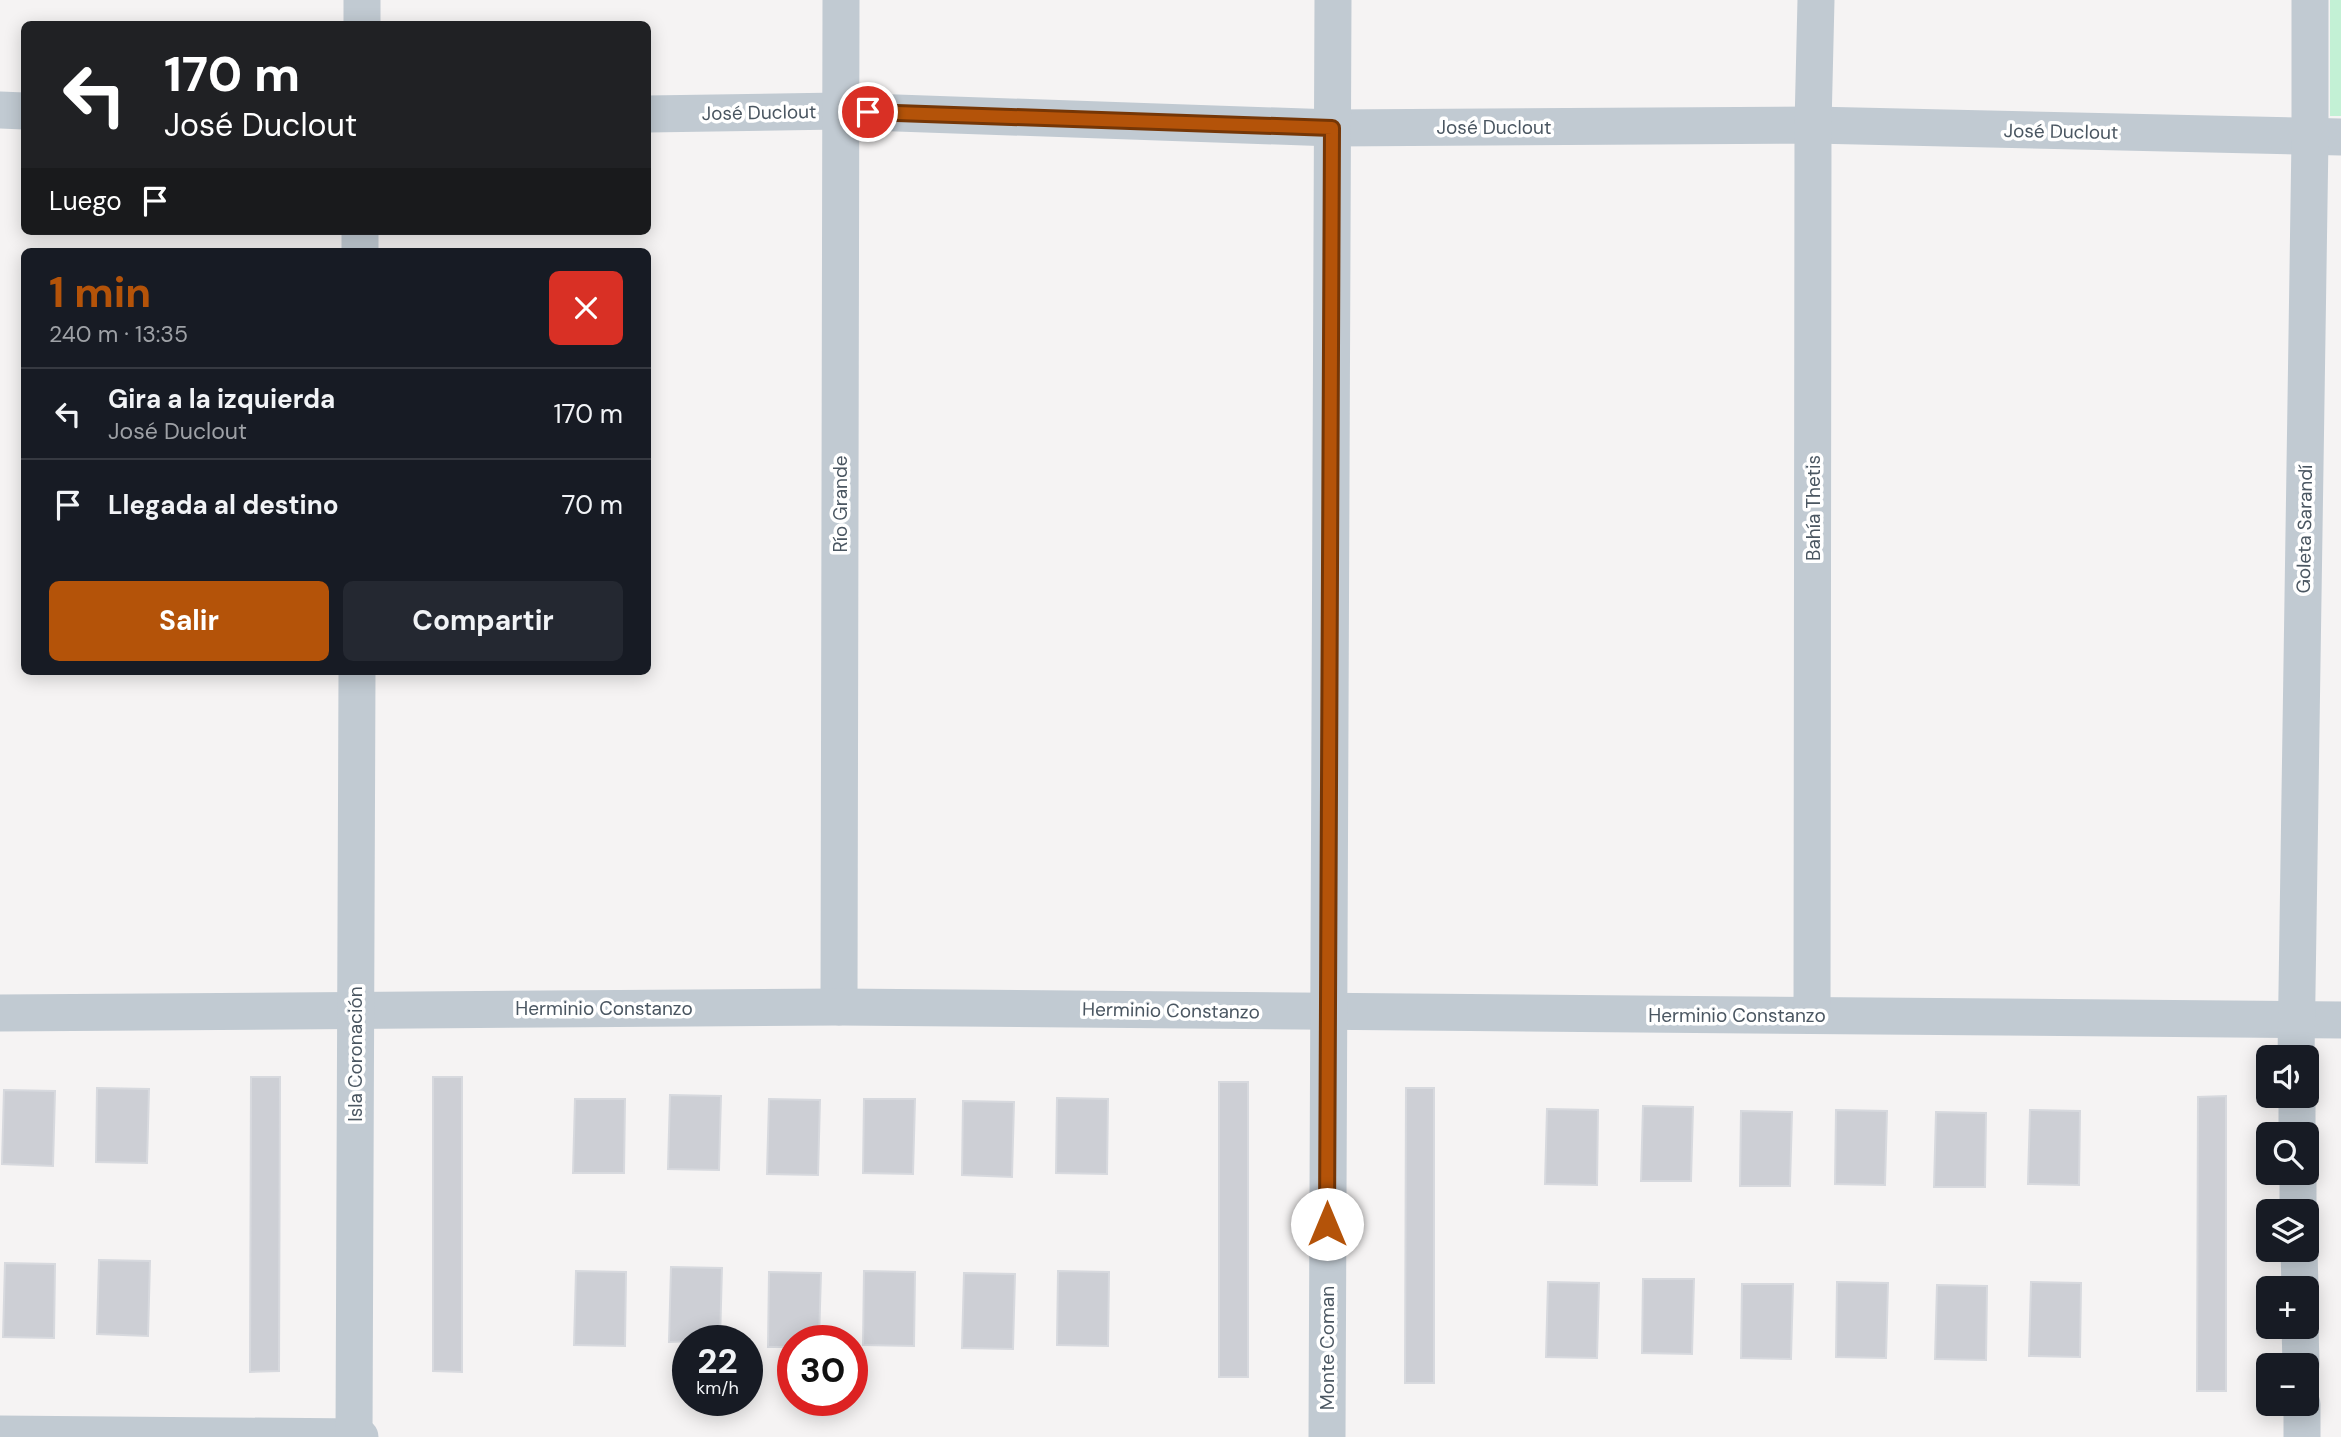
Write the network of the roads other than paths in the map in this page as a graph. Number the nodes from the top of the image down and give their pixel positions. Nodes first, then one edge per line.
1 (362, 0) edge
2 (841, 0) edge
3 (1333, 0) edge
4 (1816, 0) edge
5 (2310, 0) edge
6 (362, 21) edge
7 (0, 110) edge
8 (21, 111) edge
9 (840, 111) junction
10 (651, 114) edge
11 (1813, 125) junction
12 (1332, 128) junction
13 (2326, 138) edge
14 (357, 675) edge
15 (839, 1007) junction
16 (355, 1009) junction
17 (1327, 1012) junction
18 (0, 1013) edge
19 (1812, 1015) junction
20 (2295, 1019) junction
21 (2341, 1020) edge
22 (2296, 1045) edge
23 (2302, 1416) edge
24 (0, 1434) edge
25 (354, 1437) edge
26 (360, 1437) edge
27 (1326, 1437) edge
28 (2302, 1437) edge

1 - 6 street
2 - 9 street, Río Grande
3 - 12 street, Monte Coman
4 - 11 street, Bahía Thetis
5 - 13 street, Goleta Sarandí
7 - 8 street
9 - 10 street, José Duclout
9 - 12 street, José Duclout
9 - 15 street, Río Grande
11 - 12 street, José Duclout
11 - 13 street, José Duclout
11 - 19 street, Bahía Thetis
12 - 17 street, Monte Coman
13 - 20 street, Goleta Sarandí
14 - 16 street, Isla Coronación
15 - 16 street, Herminio Constanzo
15 - 17 street, Herminio Constanzo
16 - 18 street, Herminio Constanzo
16 - 25 street, Isla Coronación
17 - 19 street, Herminio Constanzo
17 - 27 street, Monte Coman
19 - 20 street, Herminio Constanzo
20 - 21 street, Herminio Constanzo
20 - 22 street, Goleta Sarandí
23 - 28 street
24 - 25 street
25 - 26 street

